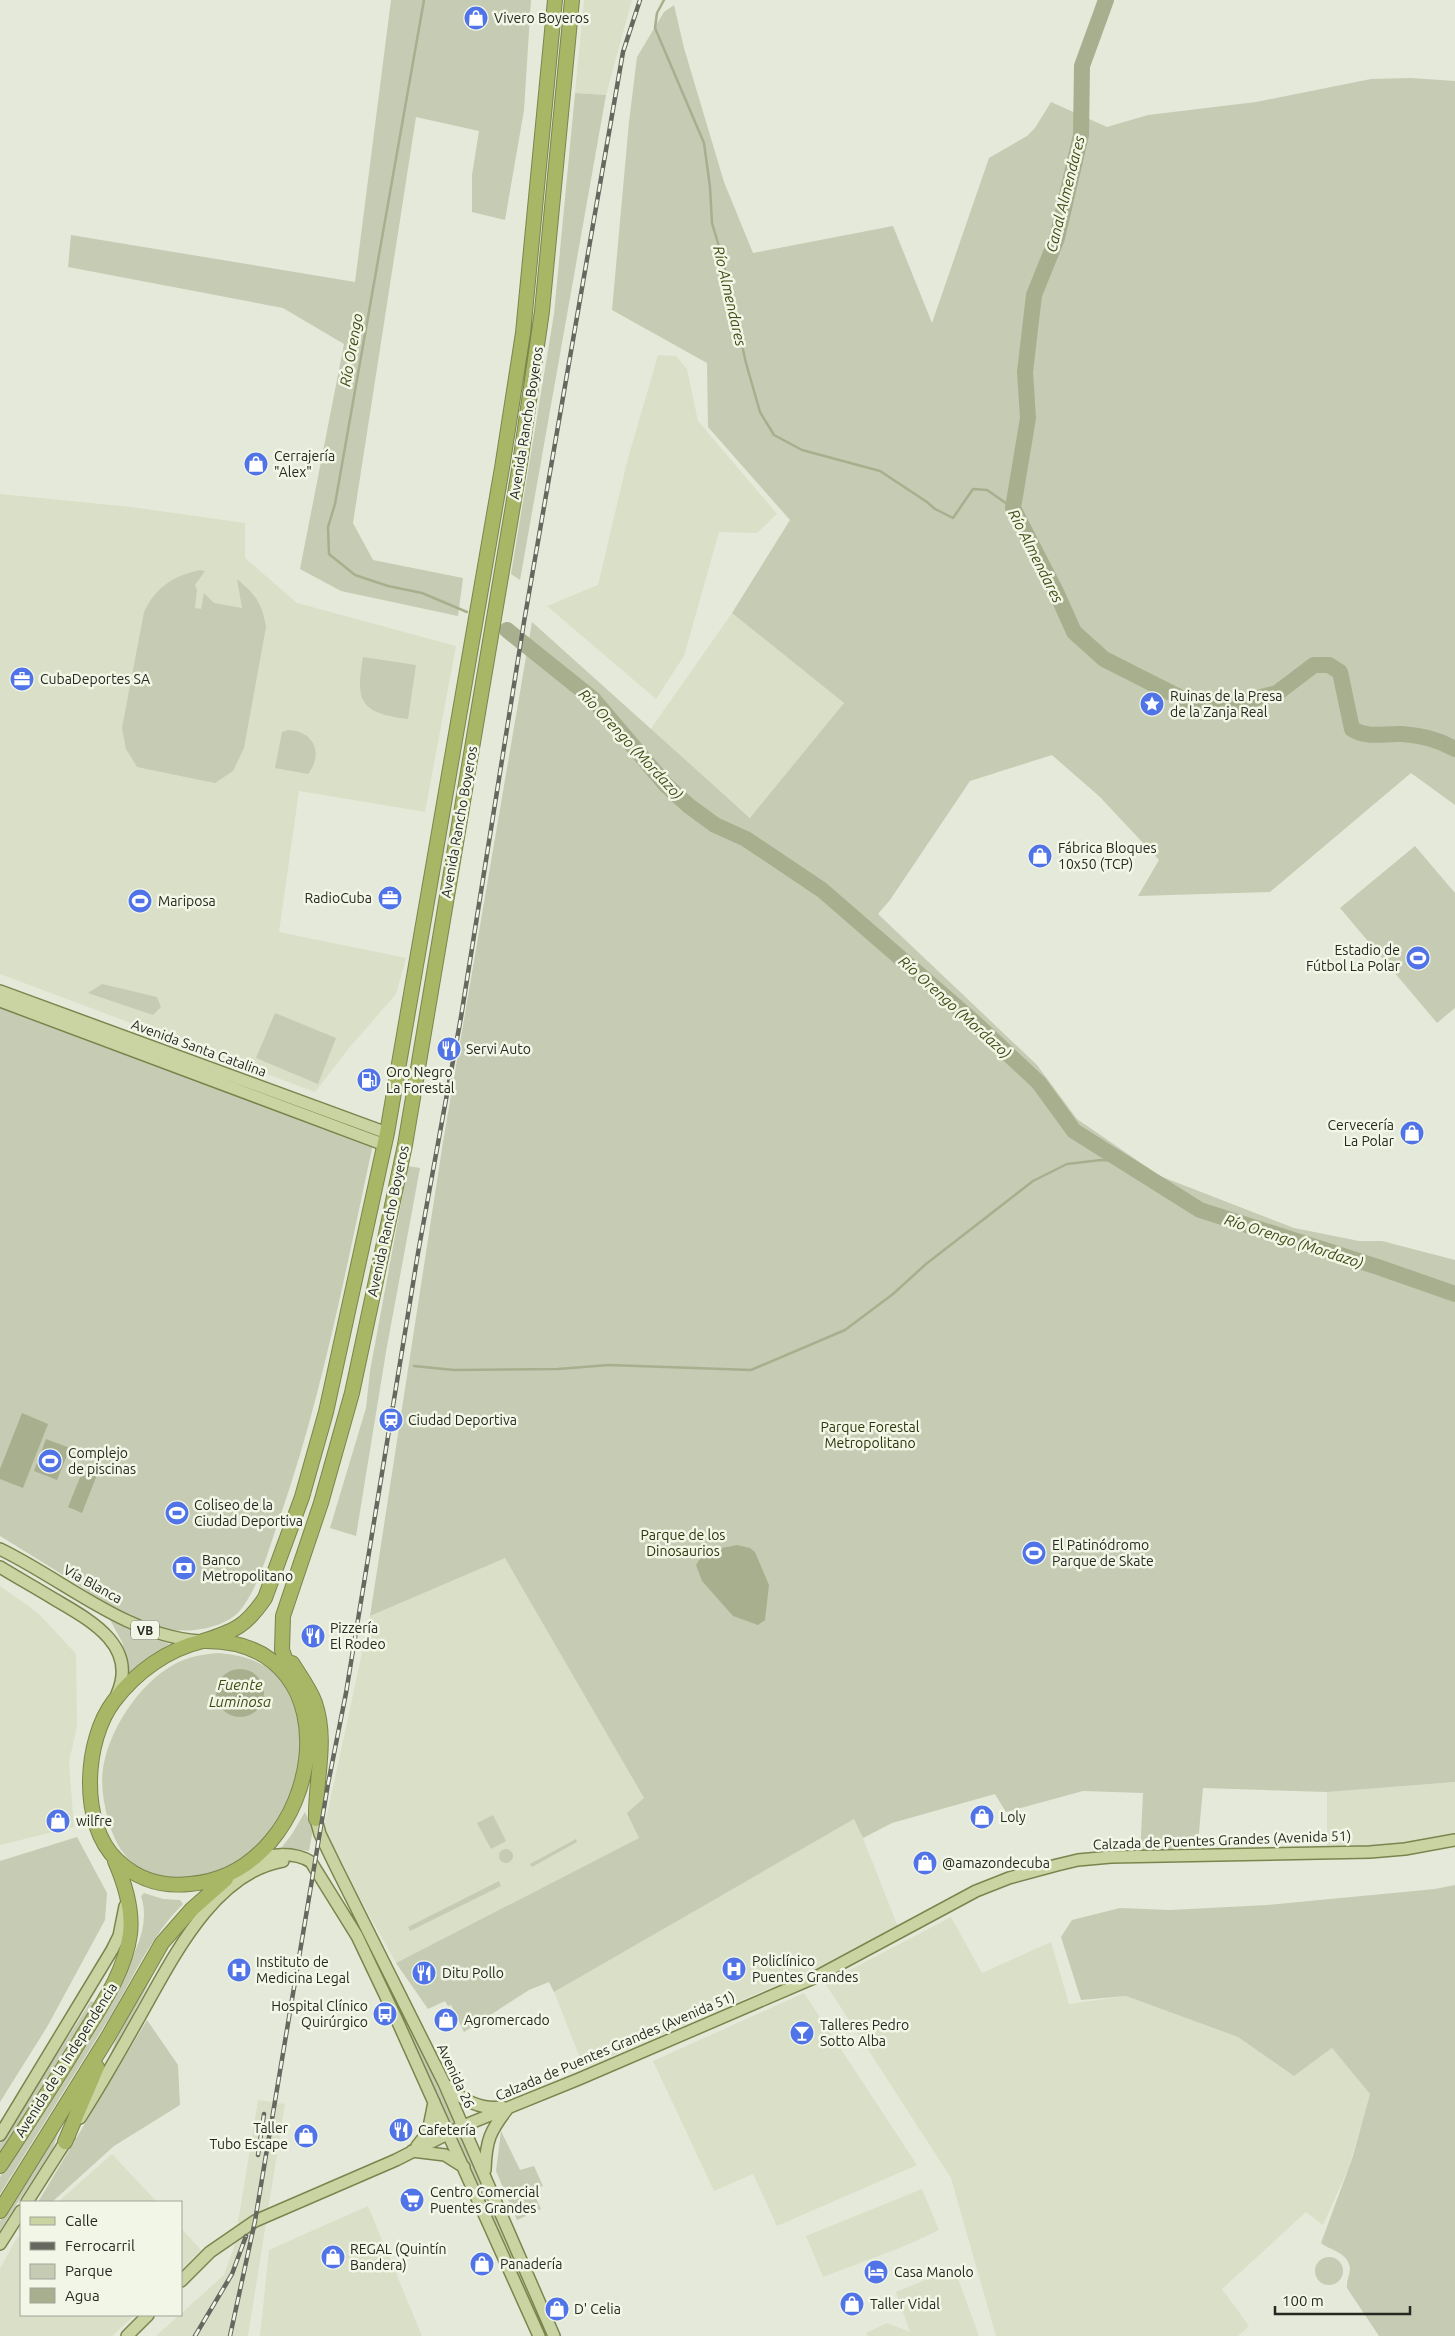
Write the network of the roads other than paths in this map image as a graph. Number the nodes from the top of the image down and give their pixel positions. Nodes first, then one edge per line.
1 (555, 0) edge
2 (572, 0) edge
3 (0, 991) edge
4 (0, 1001) edge
5 (412, 1098) junction
6 (385, 1143) junction
7 (398, 1178) junction
8 (0, 1549) edge
9 (0, 1568) edge
10 (281, 1632) junction
11 (203, 1641) junction
12 (114, 1700) junction
13 (301, 1701) junction
14 (307, 1757) junction
15 (316, 1819) junction
16 (1455, 1840) edge
17 (112, 1853) junction
18 (255, 1864) junction
19 (127, 1893) junction
20 (108, 2037) junction
21 (444, 2083) junction
22 (434, 2102) junction
23 (509, 2106) junction
24 (463, 2126) junction
25 (448, 2133) junction
26 (0, 2135) edge
27 (65, 2142) junction
28 (412, 2151) junction
29 (0, 2166) edge
30 (464, 2168) junction
31 (485, 2174) junction
32 (28, 2201) edge
33 (0, 2211) edge
34 (20, 2213) edge
35 (0, 2244) edge
36 (182, 2280) edge
37 (147, 2316) edge
38 (127, 2336) edge
39 (539, 2336) edge
40 (554, 2336) edge

1 - 6 highway, Avenida Rancho Boyeros
2 - 5 highway, Avenida Rancho Boyeros
3 - 6 main road, Avenida Santa Catalina
4 - 6 main road, Avenida Santa Catalina
5 - 6 highway
5 - 7 highway, Avenida Rancho Boyeros
6 - 7 highway
6 - 11 highway, Avenida Rancho Boyeros
7 - 10 highway, Avenida Rancho Boyeros
8 - 11 main road, Vía Blanca / VB
9 - 12 main road, VB
10 - 13 highway
10 - 15 highway
11 - 12 highway, Avenida Rancho Boyeros
11 - 13 highway
12 - 17 highway, Avenida Rancho Boyeros
13 - 14 highway
14 - 15 highway
14 - 18 highway
15 - 21 main road, Avenida 26
16 - 23 main road, Calzada de Puentes Grandes (Avenida 51)
17 - 18 highway
17 - 19 highway, Avenida de la Independencia
18 - 20 highway
18 - 22 main road
18 - 27 main road
19 - 26 main road
19 - 29 highway, Avenida de la Independencia
20 - 27 highway
20 - 33 highway
21 - 23 main road
21 - 24 main road, Avenida 26
22 - 25 main road
22 - 28 main road
23 - 24 main road, Calzada de Puentes Grandes (Avenida 51)
23 - 31 main road
24 - 25 main road, Calzada de Puentes Grandes (Avenida 51)
24 - 31 main road, Avenida 26
25 - 28 main road, Calzada de Puentes Grandes (Avenida 51)
25 - 30 main road
27 - 32 main road
28 - 30 main road
28 - 36 main road, Calzada de Puentes Grandes (Avenida 51)
30 - 39 main road
31 - 40 main road, Avenida 26
34 - 35 main road
37 - 38 main road

